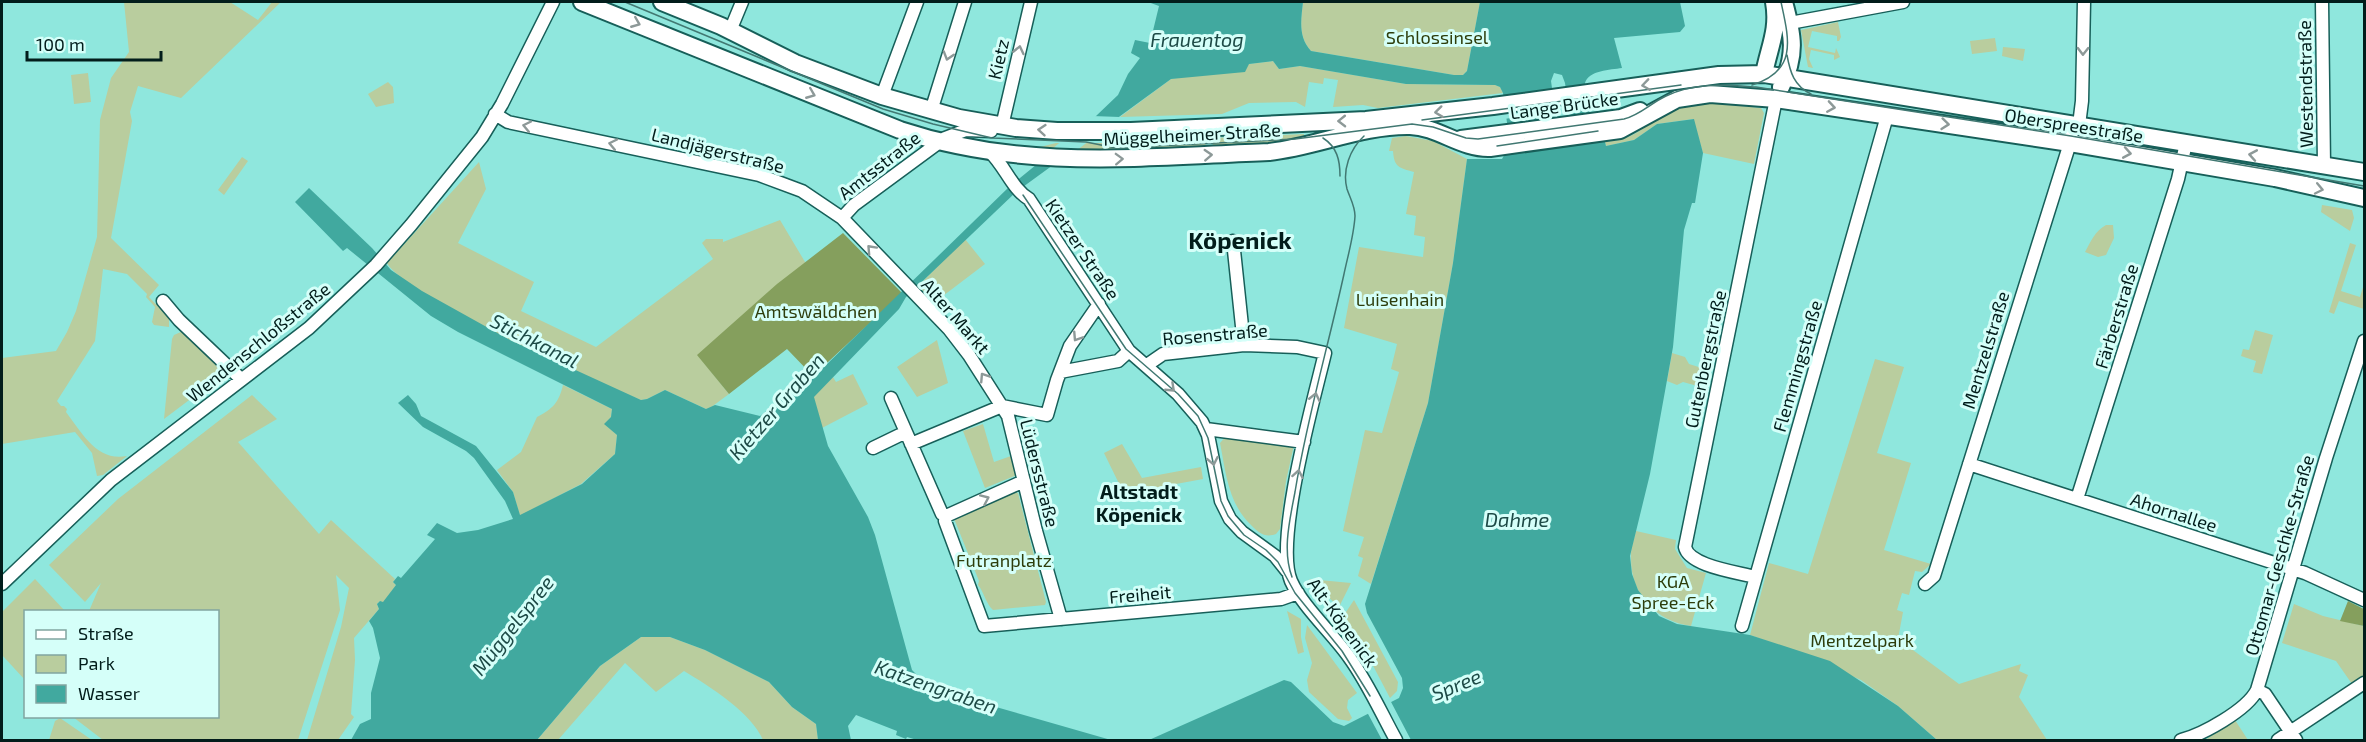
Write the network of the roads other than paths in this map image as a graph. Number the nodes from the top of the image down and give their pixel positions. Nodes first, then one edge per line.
1 (553, 2) edge
2 (582, 2) edge
3 (662, 2) edge
4 (742, 2) edge
5 (917, 2) edge
6 (965, 2) edge
7 (1031, 2) edge
8 (1774, 2) edge
9 (1784, 2) edge
10 (1903, 2) edge
11 (2084, 2) edge
12 (2322, 2) edge
13 (1790, 23) junction
14 (730, 31) junction
15 (1788, 71) junction
16 (1770, 85) junction
17 (1698, 86) junction
18 (882, 96) junction
19 (1493, 106) joint
20 (931, 111) junction
21 (495, 114) junction
22 (1887, 116) junction
23 (2076, 124) junction
24 (1009, 127) junction
25 (1496, 141) joint
26 (940, 142) junction
27 (2070, 143) junction
28 (2186, 143) junction
29 (990, 152) junction
30 (2182, 162) junction
31 (2324, 166) junction
32 (2364, 172) edge
33 (2364, 198) edge
34 (842, 218) junction
35 (1233, 241) dead end
36 (902, 282) joint
37 (163, 301) dead end
38 (1099, 304) junction
39 (2364, 341) edge
40 (1244, 345) junction
41 (1129, 351) junction
42 (1325, 353) joint
43 (1147, 365) junction
44 (1060, 372) junction
45 (241, 379) junction
46 (893, 403) dead end
47 (1002, 406) junction
48 (1206, 429) junction
49 (906, 432) junction
50 (1304, 442) junction
51 (911, 444) junction
52 (873, 448) dead end
53 (1969, 464) junction
54 (1024, 481) junction
55 (2077, 499) junction
56 (946, 516) junction
57 (1289, 532) junction
58 (1262, 546) junction
59 (2293, 569) junction
60 (1755, 577) junction
61 (1291, 581) junction
62 (2, 584) edge
63 (1925, 584) dead end
64 (1299, 593) junction
65 (2364, 600) edge
66 (1061, 619) junction
67 (1742, 626) dead end
68 (2364, 683) edge
69 (2258, 690) junction
70 (2293, 736) edge
71 (1396, 741) edge
72 (2181, 741) edge
73 (2278, 741) edge

1 - 21 street, Wendenschloßstraße
2 -> 26 main road, Müggelheimer Straße
3 - 14 main road, Müggelheimer Straße
4 - 14 street
5 - 18 street
6 -> 20 street
24 -> 7 street, Kietz
8 - 16 main road
9 - 13 main road
10 - 13 street
11 -> 23 street, Mentzelstraße
12 - 31 street, Westendstraße
13 - 15 main road
14 - 18 main road, Müggelheimer Straße
15 - 16 main road, Oberspreestraße
15 - 23 main road, Oberspreestraße
16 - 17 main road
16 - 17 main road
16 -> 22 main road, Oberspreestraße
16 - 60 street, Gutenbergstraße
17 -> 19 main road, Lange Brücke
17 - 25 main road, Lange Brücke
18 - 20 main road, Müggelheimer Straße
19 -> 24 main road, Müggelheimer Straße
20 - 24 main road, Müggelheimer Straße
34 -> 21 street, Landjägerstraße
21 - 45 street, Wendenschloßstraße
22 -> 27 main road, Oberspreestraße
22 - 60 street, Flemmingstraße
23 - 27 street, Mentzelstraße
23 - 28 main road, Oberspreestraße
24 - 26 street, Müggelheimer Straße
29 -> 25 main road, Müggelheimer Straße
26 - 29 main road, Müggelheimer Straße
26 - 34 street, Amtsstraße
27 -> 30 main road, Oberspreestraße
27 - 53 street, Mentzelstraße
28 - 30 street, Färberstraße
31 -> 28 main road, Oberspreestraße
29 - 38 street, Kietzer Straße
30 -> 33 main road, Oberspreestraße
30 - 55 street, Färberstraße
31 - 32 main road, Oberspreestraße
36 -> 34 street, Landjägerstraße
35 - 40 street
47 -> 36 street, Alter Markt
37 - 45 street
38 - 41 street, Kietzer Straße
38 -> 44 street
39 - 59 street, Ottomar-Geschke-Straße
40 - 42 street, Rosenstraße
40 - 43 street, Rosenstraße
41 - 43 street, Kietzer Straße
41 - 44 street
50 -> 42 street, Alt-Köpenick
43 -> 48 street, Kietzer Straße
44 - 47 street
45 - 62 street, Wendenschloßstraße
46 - 49 street
47 - 51 street
47 - 54 street, Lüdersstraße
48 - 50 street
48 -> 58 street
49 - 51 street
49 - 52 street
57 -> 50 street, Alt-Köpenick
51 - 56 street
53 - 55 street, Ahornallee
53 - 63 street, Mentzelstraße
56 -> 54 street
54 - 66 street, Lüdersstraße
55 - 59 street, Ahornallee
56 - 66 street, Freiheit
57 - 58 street
57 - 61 street, Alt-Köpenick
58 - 61 street
59 - 65 street, Ahornallee
59 - 69 street, Ottomar-Geschke-Straße
60 - 67 street, Flemmingstraße
61 - 64 street, Alt-Köpenick
64 - 66 street, Freiheit
64 - 71 street, Alt-Köpenick
68 - 70 street
69 - 70 street
69 - 72 street
70 - 73 street

